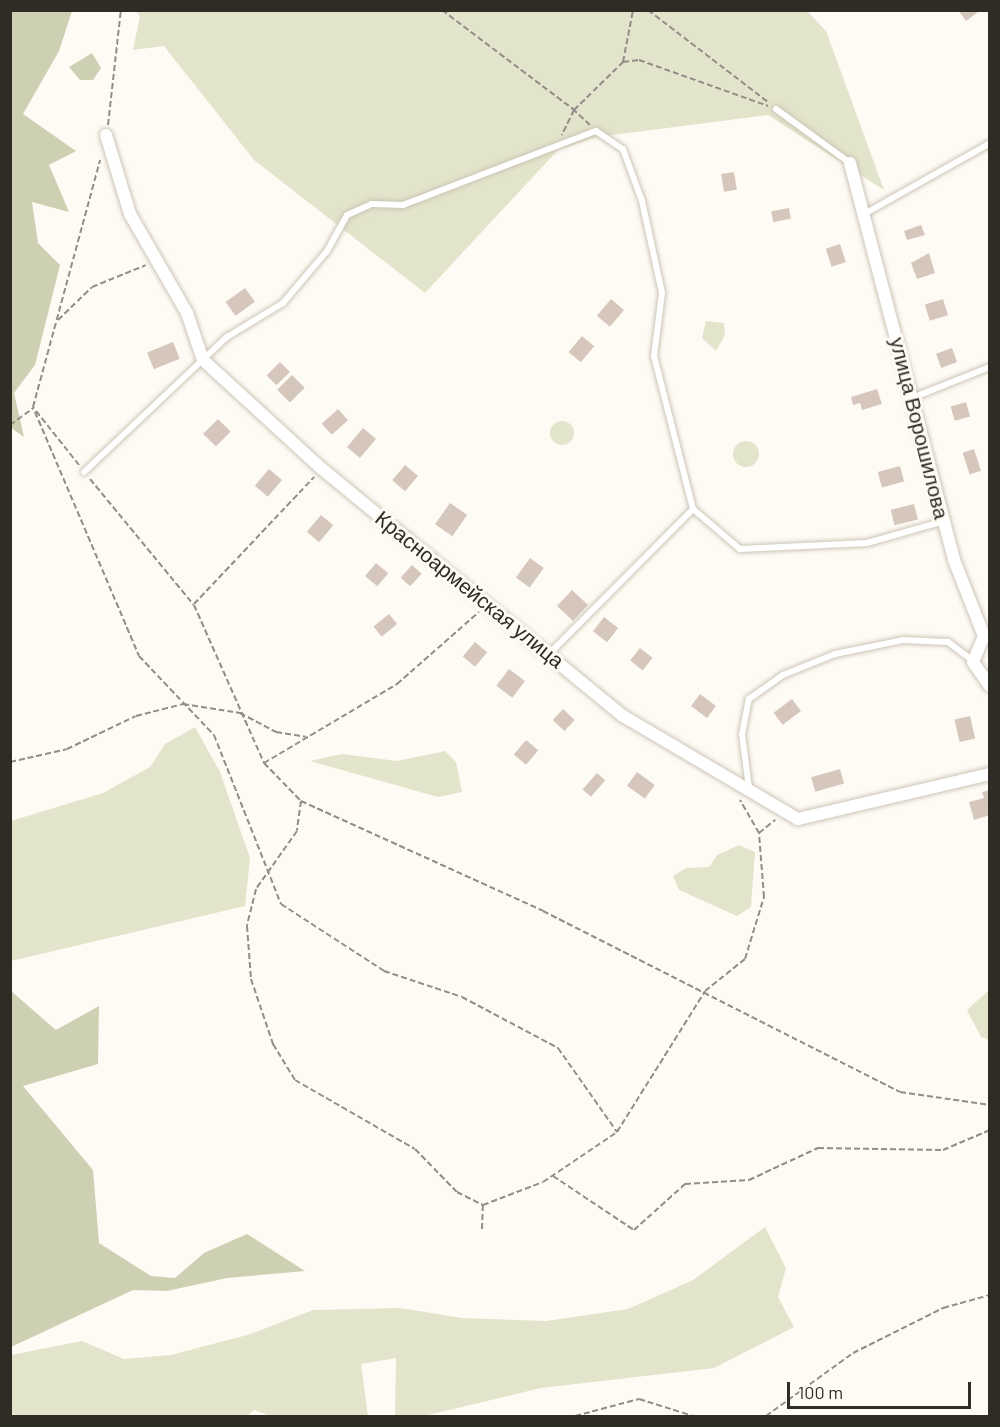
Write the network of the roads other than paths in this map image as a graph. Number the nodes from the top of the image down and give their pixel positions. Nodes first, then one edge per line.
1 (776, 109) road end
2 (106, 135) road end
3 (990, 143) edge
4 (850, 163) joint
5 (866, 213) junction
6 (203, 360) junction
7 (990, 367) edge
8 (912, 398) junction
9 (84, 472) road end
10 (693, 510) junction
11 (944, 521) junction
12 (550, 653) junction
13 (973, 662) junction
14 (990, 686) edge
15 (990, 774) edge
16 (749, 788) junction

1 - 4 lane
2 - 6 street, Красноармейская улица
3 - 5 lane
4 - 5 street, улица Ворошилова
5 - 8 street, улица Ворошилова
6 - 9 lane
6 - 10 lane
6 - 12 street, Красноармейская улица
7 - 8 lane
8 - 11 street, улица Ворошилова
10 - 11 lane
10 - 12 lane
11 - 13 street, улица Ворошилова
12 - 16 street, Красноармейская улица
13 - 14 street
13 - 16 lane
15 - 16 street, Красноармейская улица

